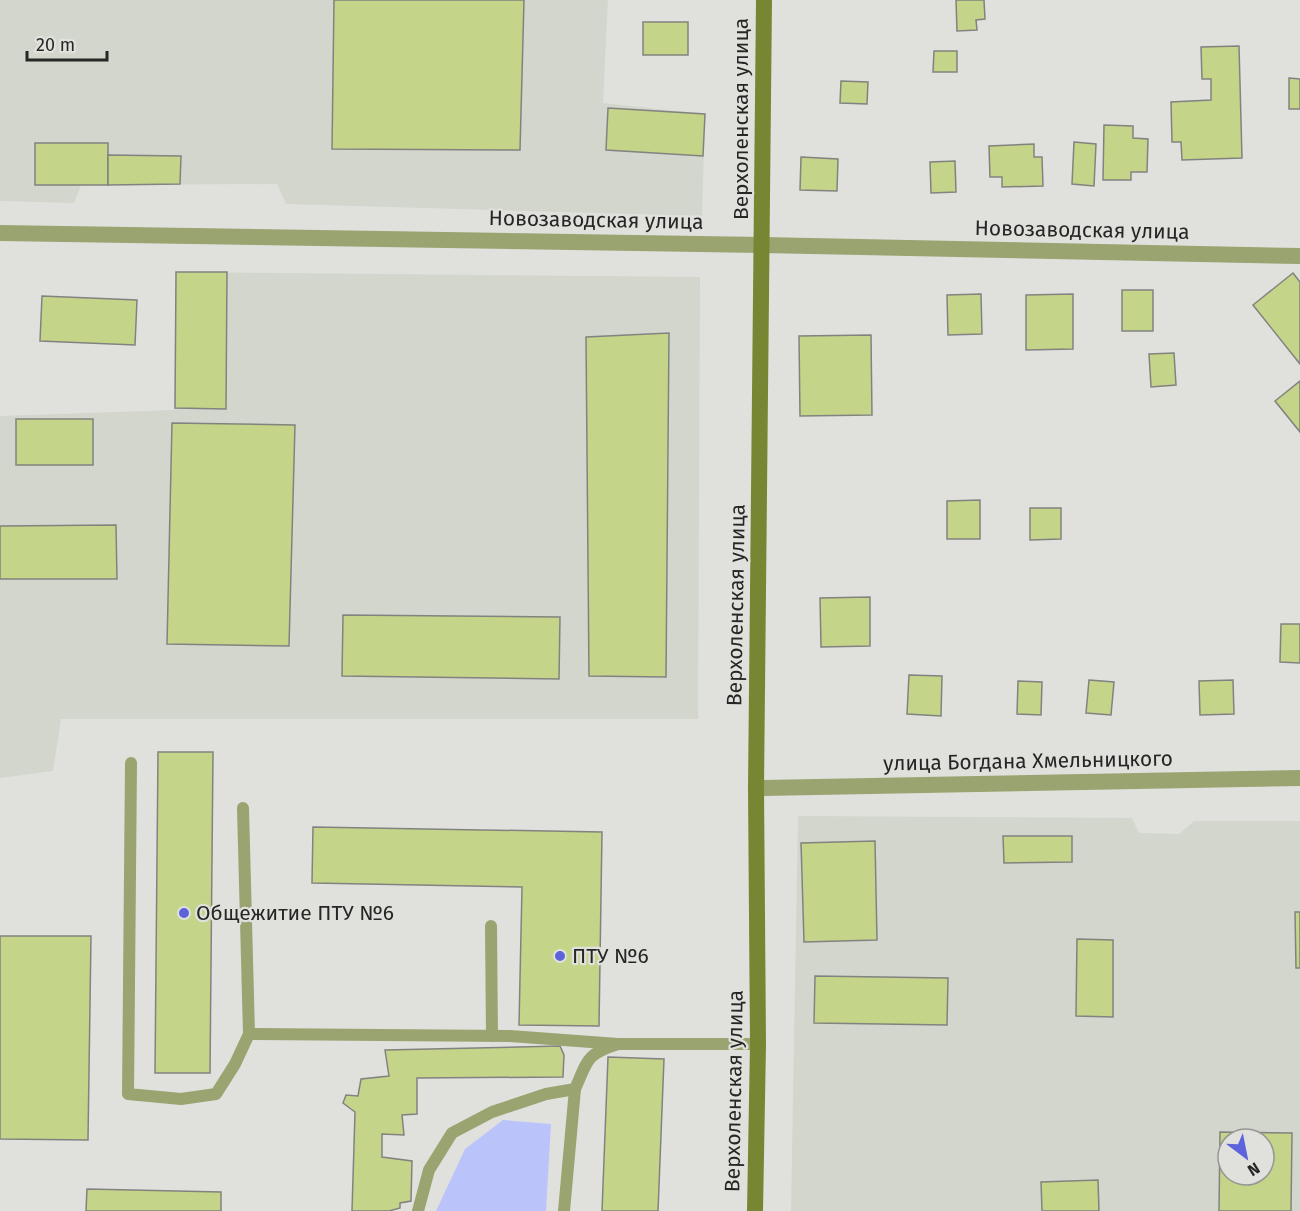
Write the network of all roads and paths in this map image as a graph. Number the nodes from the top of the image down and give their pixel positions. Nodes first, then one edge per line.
1 (764, 0) edge
2 (0, 234) edge
3 (762, 245) junction
4 (1300, 256) edge
5 (131, 763) dead end
6 (1300, 778) edge
7 (756, 788) junction
8 (243, 808) dead end
9 (491, 926) dead end
10 (249, 1034) junction
11 (492, 1036) junction
12 (618, 1044) junction
13 (758, 1044) junction
14 (575, 1089) junction
15 (418, 1211) edge
16 (564, 1211) edge
17 (755, 1211) edge

1 - 3 main road, Верхоленская улица
2 - 3 street, Новозаводская улица
3 - 4 street, Новозаводская улица
3 - 7 main road, Верхоленская улица
5 - 10 lane
6 - 7 street, улица Богдана Хмельницкого
7 - 13 main road, Верхоленская улица
8 - 10 lane
9 - 11 lane
10 - 11 lane
11 - 12 lane
12 - 13 lane
12 - 14 lane
13 - 17 main road, Верхоленская улица
14 - 15 lane
14 - 16 lane

